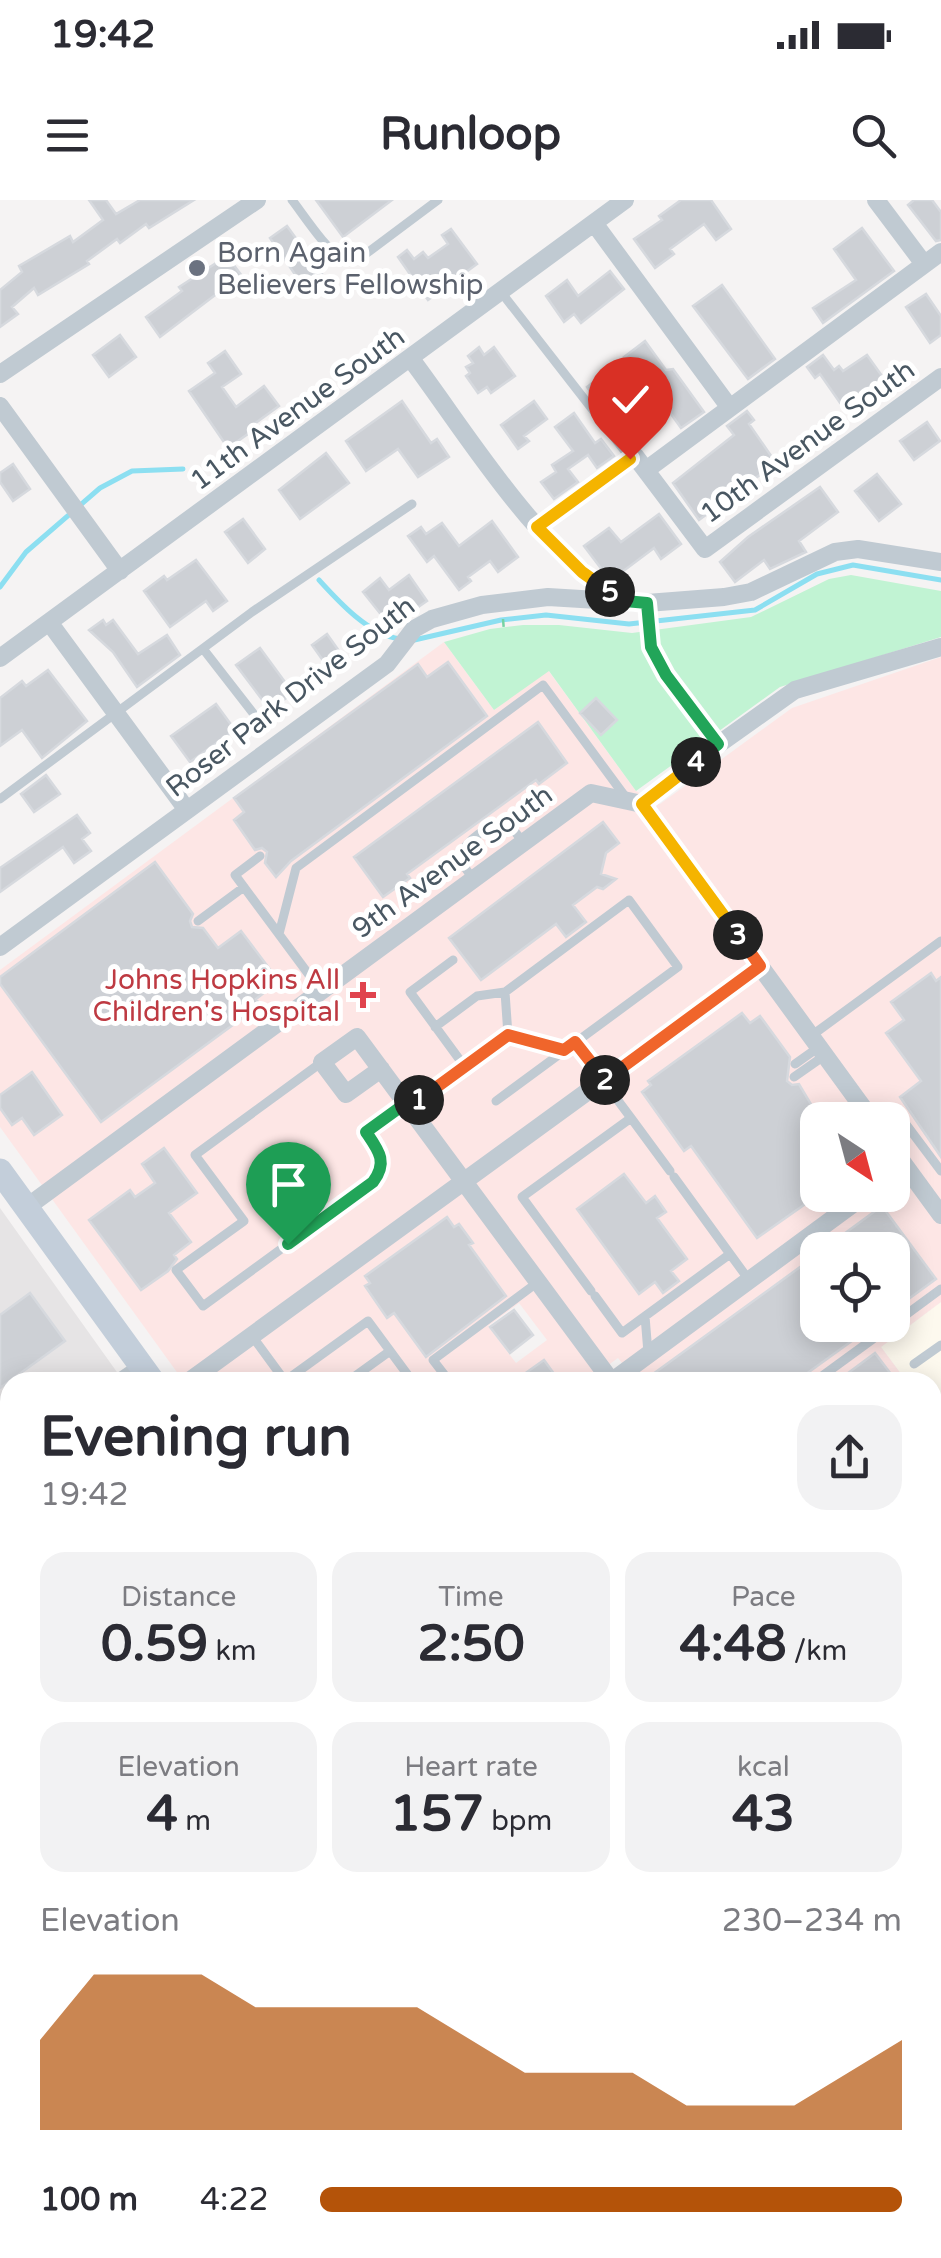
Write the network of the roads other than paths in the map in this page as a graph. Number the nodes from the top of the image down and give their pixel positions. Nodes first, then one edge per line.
1 (257, 200) edge
2 (292, 200) edge
3 (438, 200) edge
4 (625, 200) edge
5 (876, 200) edge
6 (594, 222) junction
7 (941, 252) edge
8 (924, 264) junction
9 (500, 292) junction
10 (411, 359) junction
11 (0, 374) edge
12 (941, 378) edge
13 (0, 406) edge
14 (730, 408) junction
15 (637, 462) junction
16 (412, 504) dead end
17 (537, 527) junction
18 (941, 562) edge
19 (120, 570) junction
20 (625, 601) junction
21 (648, 618) junction
22 (49, 622) junction
23 (941, 647) edge
24 (204, 650) junction
25 (0, 658) edge
26 (253, 712) dead end
27 (117, 714) junction
28 (718, 744) junction
29 (0, 799) edge
30 (635, 803) junction
31 (187, 810) junction
32 (523, 842) junction
33 (260, 856) dead end
34 (473, 879) junction
35 (244, 887) junction
36 (198, 921) dead end
37 (279, 934) junction
38 (941, 941) edge
39 (0, 948) edge
40 (454, 960) dead end
41 (760, 966) junction
42 (320, 991) junction
43 (505, 992) junction
44 (435, 1027) junction
45 (508, 1035) junction
46 (575, 1042) junction
47 (818, 1046) junction
48 (564, 1050) junction
49 (322, 1062) junction
50 (795, 1064) dead end
51 (465, 1066) junction
52 (380, 1069) junction
53 (794, 1078) dead end
54 (603, 1081) junction
55 (496, 1101) dead end
56 (859, 1102) edge
57 (407, 1106) junction
58 (630, 1118) junction
59 (910, 1130) edge
60 (0, 1171) edge
61 (941, 1171) edge
62 (910, 1180) edge
63 (464, 1182) junction
64 (939, 1206) edge
65 (27, 1207) junction
66 (842, 1212) edge
67 (730, 1254) junction
68 (750, 1280) junction
69 (538, 1282) junction
70 (941, 1289) edge
71 (910, 1312) edge
72 (644, 1316) junction
73 (252, 1336) junction
74 (869, 1342) edge
75 (941, 1344) edge
76 (390, 1351) junction
77 (648, 1355) junction
78 (914, 1364) dead end
79 (145, 1372) edge
80 (202, 1372) edge
81 (277, 1372) edge
82 (298, 1372) edge
83 (361, 1372) edge
84 (406, 1372) edge
85 (442, 1372) edge
86 (604, 1372) edge
87 (625, 1372) edge
88 (828, 1372) edge

1 - 11 street
2 - 3 lane
4 - 6 street, 11th Avenue South
5 - 8 street
6 - 9 street, 11th Avenue South
6 - 14 street
7 - 8 street
8 - 14 street
9 - 10 street, 11th Avenue South
9 - 15 lane
10 - 17 street
10 - 19 street, 11th Avenue South
12 - 15 street, 10th Avenue South
13 - 19 street
14 - 15 street
15 - 17 street
16 - 24 lane
17 - 20 street
18 - 21 street, Roser Park Drive South
19 - 22 street, 11th Avenue South
20 - 21 street, Roser Park Drive South
20 - 31 street, Roser Park Drive South
21 - 28 street
22 - 25 street, 11th Avenue South
22 - 27 street
23 - 28 street
24 - 26 lane
24 - 27 lane
27 - 29 lane
27 - 31 street
28 - 30 street
30 - 32 street, 9th Avenue South
30 - 37 lane
30 - 41 street
31 - 39 street, Roser Park Drive South
32 - 34 street, 9th Avenue South
32 - 34 lane
33 - 35 lane
34 - 42 street, 9th Avenue South
35 - 36 lane
35 - 37 lane
37 - 42 lane
38 - 47 lane
40 - 44 lane
41 - 47 street
41 - 54 street
42 - 65 street, 9th Avenue South
43 - 44 lane
43 - 45 lane
43 - 46 lane
44 - 51 lane
45 - 48 lane
45 - 51 lane
46 - 48 lane
46 - 54 lane
47 - 50 lane
47 - 53 lane
47 - 56 street
48 - 55 lane
49 - 52 street
49 - 52 street
49 - 57 lane
51 - 57 lane
52 - 57 street
54 - 58 lane
54 - 63 street
57 - 63 street
58 - 67 lane
58 - 72 lane
59 - 61 lane
60 - 65 main road
62 - 64 street
63 - 69 street
63 - 73 street
65 - 79 main road
66 - 68 street
67 - 68 lane
67 - 72 lane
68 - 77 street
69 - 85 lane
69 - 86 street
70 - 71 lane
72 - 77 lane
73 - 80 street
73 - 81 lane
74 - 88 lane
75 - 78 lane
76 - 82 lane
76 - 83 lane
76 - 84 lane
77 - 87 street

